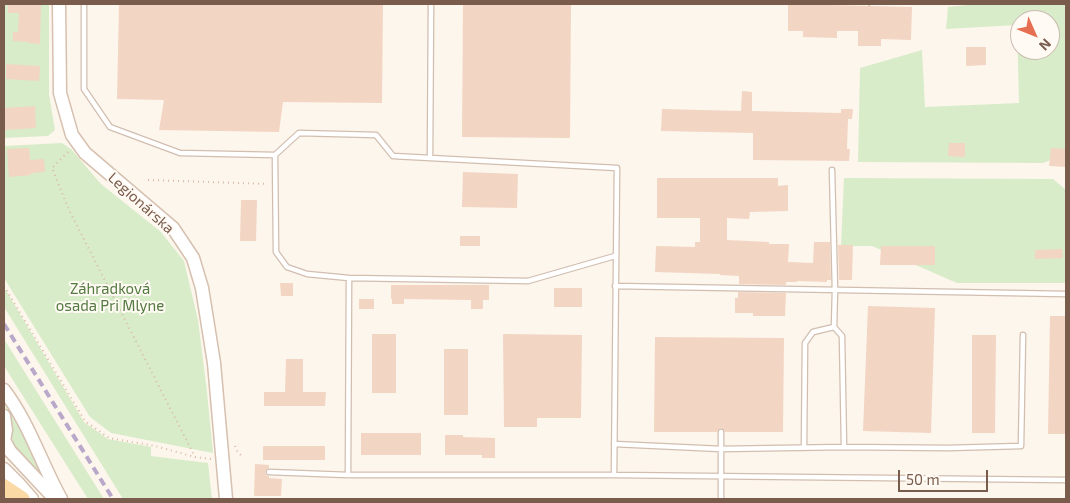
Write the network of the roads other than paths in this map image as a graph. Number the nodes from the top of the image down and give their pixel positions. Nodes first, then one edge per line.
1 (59, 4) edge
2 (84, 4) edge
3 (431, 4) edge
4 (275, 154) junction
5 (430, 158) junction
6 (832, 170) dead end
7 (615, 256) junction
8 (349, 278) junction
9 (615, 286) junction
10 (835, 290) junction
11 (1066, 294) edge
12 (834, 327) junction
13 (1023, 335) dead end
14 (4, 390) edge
15 (4, 416) edge
16 (721, 432) dead end
17 (4, 440) edge
18 (614, 444) junction
19 (844, 447) junction
20 (804, 448) junction
21 (721, 449) junction
22 (4, 469) edge
23 (269, 472) dead end
24 (348, 475) junction
25 (614, 476) junction
26 (722, 477) junction
27 (1066, 480) edge
28 (4, 487) edge
29 (22, 499) edge
30 (32, 499) edge
31 (55, 499) edge
32 (61, 499) edge
33 (226, 499) edge
34 (721, 499) edge

1 - 33 street, Legionárska
2 - 4 lane
3 - 5 lane
4 - 5 lane
4 - 8 lane
5 - 7 lane
6 - 10 lane
7 - 8 lane
7 - 9 lane
8 - 24 lane
9 - 10 lane
9 - 18 lane
10 - 11 lane
10 - 12 lane
12 - 19 lane
12 - 20 lane
13 - 19 lane
14 - 32 street
15 - 17 street
16 - 21 lane
17 - 31 street
18 - 21 lane
18 - 25 lane
19 - 20 lane
20 - 21 lane
21 - 26 lane
22 - 30 street
23 - 24 lane
24 - 25 lane
25 - 26 lane
26 - 27 lane
26 - 34 lane
28 - 29 main road

